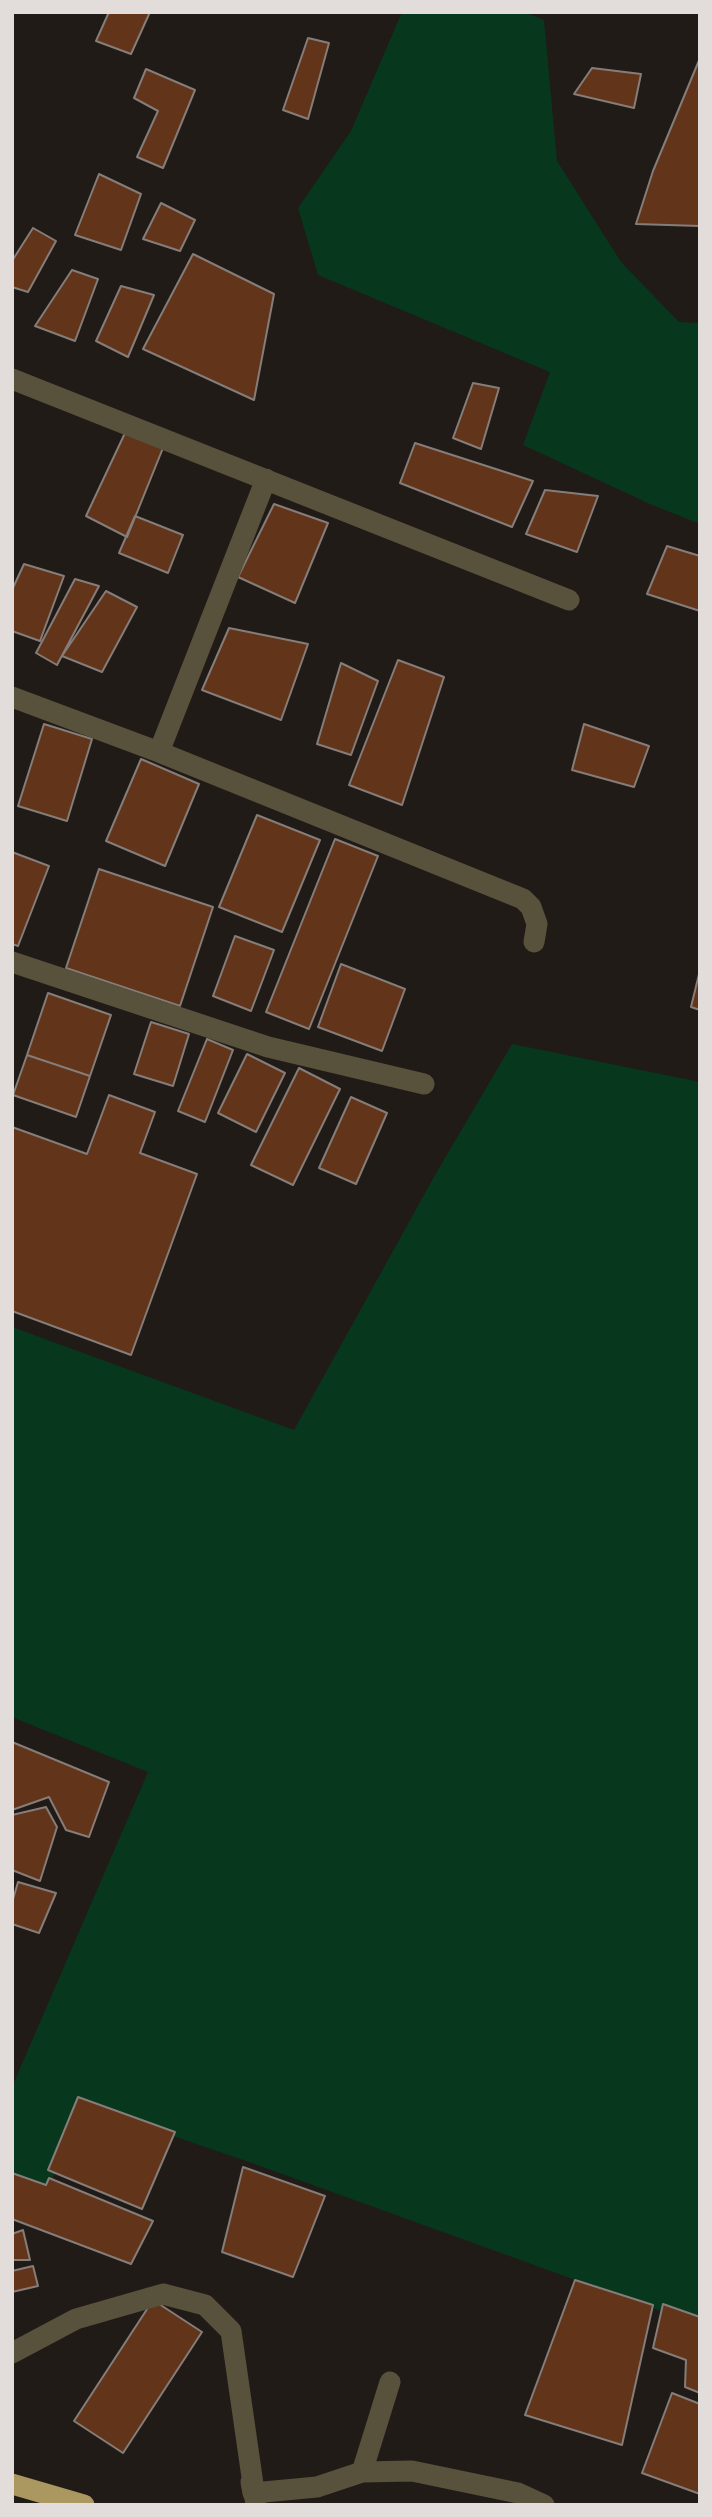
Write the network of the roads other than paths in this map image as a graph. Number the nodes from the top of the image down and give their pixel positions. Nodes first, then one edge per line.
1 (12, 379) edge
2 (266, 479) junction
3 (569, 600) dead end
4 (12, 697) edge
5 (159, 752) junction
6 (534, 942) dead end
7 (12, 962) edge
8 (424, 1084) dead end
9 (12, 2353) edge
10 (390, 2382) dead end
11 (362, 2472) junction
12 (251, 2483) junction
13 (12, 2484) edge
14 (84, 2505) edge
15 (256, 2505) edge
16 (544, 2505) edge

1 - 2 street
2 - 3 street
2 - 5 street
4 - 5 street
5 - 6 street
7 - 8 street
9 - 12 street
10 - 11 street
11 - 12 street
11 - 16 street
12 - 15 street
13 - 14 highway

